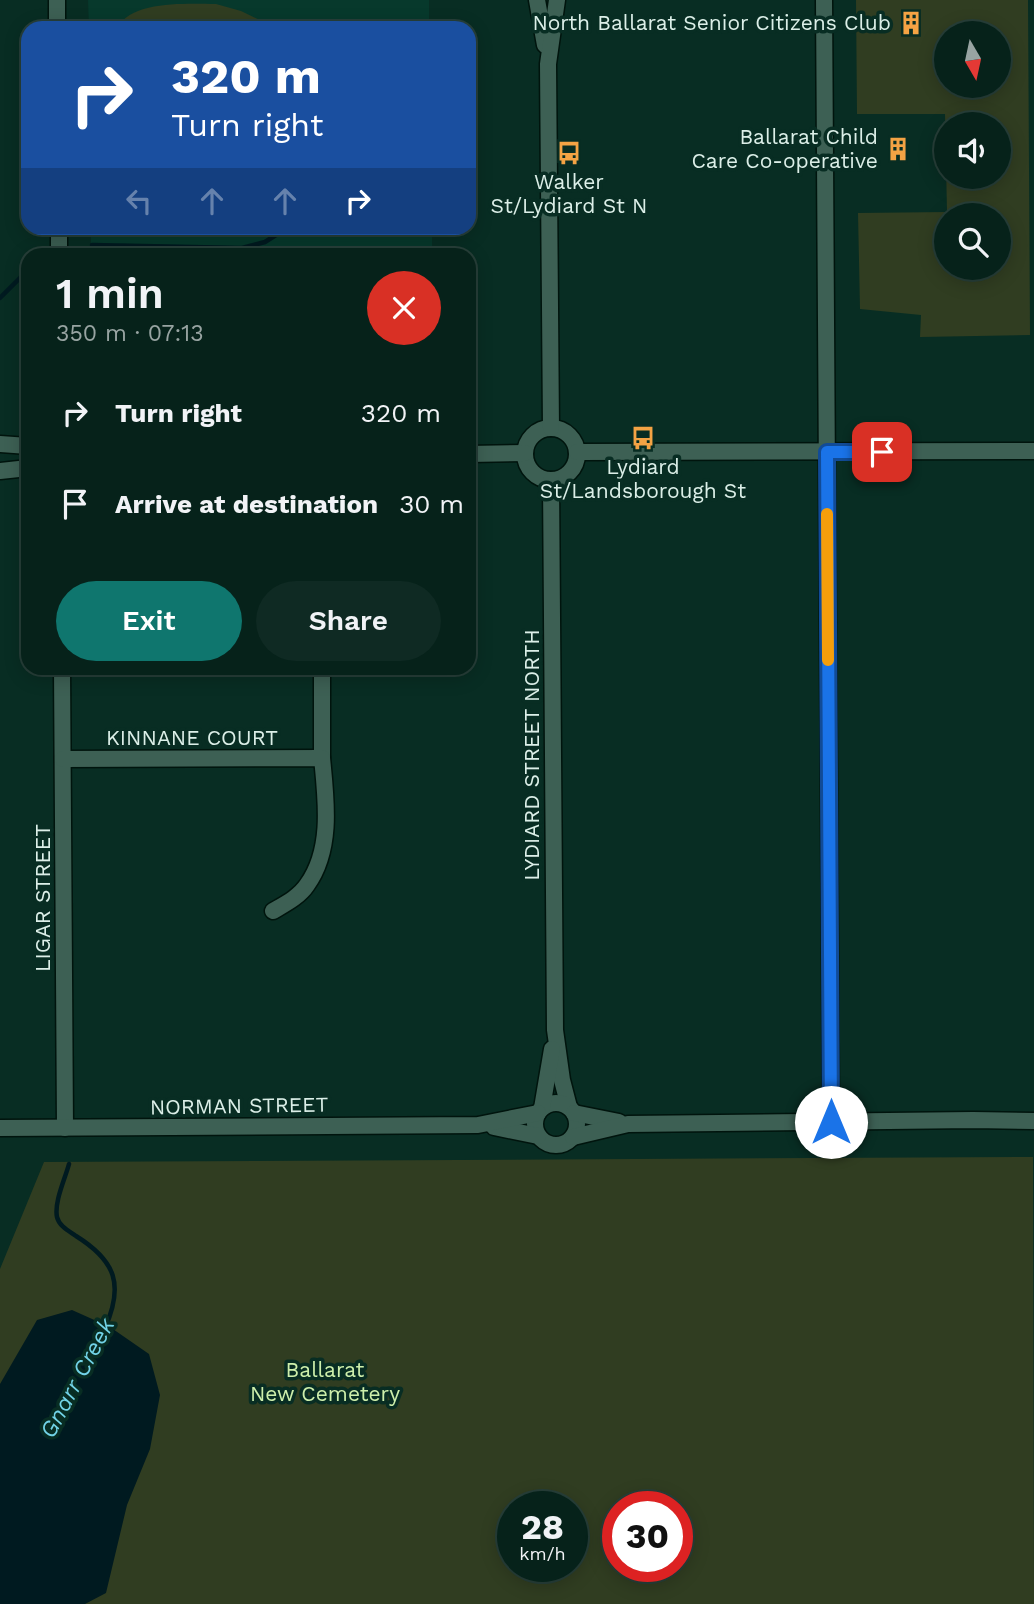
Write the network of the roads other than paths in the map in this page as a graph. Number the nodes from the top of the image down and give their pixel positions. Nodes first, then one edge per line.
1 (57, 0) edge
2 (537, 0) edge
3 (557, 0) edge
4 (824, 0) edge
5 (57, 21) edge
6 (548, 64) junction
7 (551, 428) junction
8 (0, 444) edge
9 (21, 446) edge
10 (1034, 451) edge
11 (577, 452) junction
12 (827, 452) junction
13 (525, 453) junction
14 (476, 454) edge
15 (21, 469) edge
16 (0, 471) edge
17 (551, 480) junction
18 (62, 675) edge
19 (322, 675) edge
20 (322, 758) junction
21 (63, 760) junction
22 (272, 911) dead end
23 (555, 1030) junction
24 (540, 1110) junction
25 (572, 1110) junction
26 (1034, 1121) edge
27 (831, 1122) junction
28 (628, 1124) junction
29 (478, 1125) junction
30 (0, 1128) edge
31 (65, 1128) junction
32 (538, 1136) junction
33 (573, 1137) junction

1 - 5 street
2 - 6 street
3 - 6 street
4 - 12 street
6 - 7 street
7 - 11 street
7 - 13 street
8 - 9 street
10 - 12 street
11 - 12 street
11 - 17 street
12 - 27 street
13 - 14 street
13 - 17 street
15 - 16 street
17 - 23 street, LYDIARD STREET NORTH
18 - 21 street, LIGAR STREET
19 - 20 street
20 - 21 street, KINNANE COURT
20 - 22 street
21 - 31 street, LIGAR STREET
23 - 24 street, LYDIARD STREET NORTH
23 - 25 street, LYDIARD STREET NORTH
24 - 25 street
24 - 29 street, NORMAN STREET
24 - 32 street
25 - 28 street
25 - 33 street
26 - 27 street
27 - 28 street
28 - 33 street
29 - 31 street, NORMAN STREET
29 - 32 street, NORMAN STREET
30 - 31 street, NORMAN STREET
32 - 33 street

